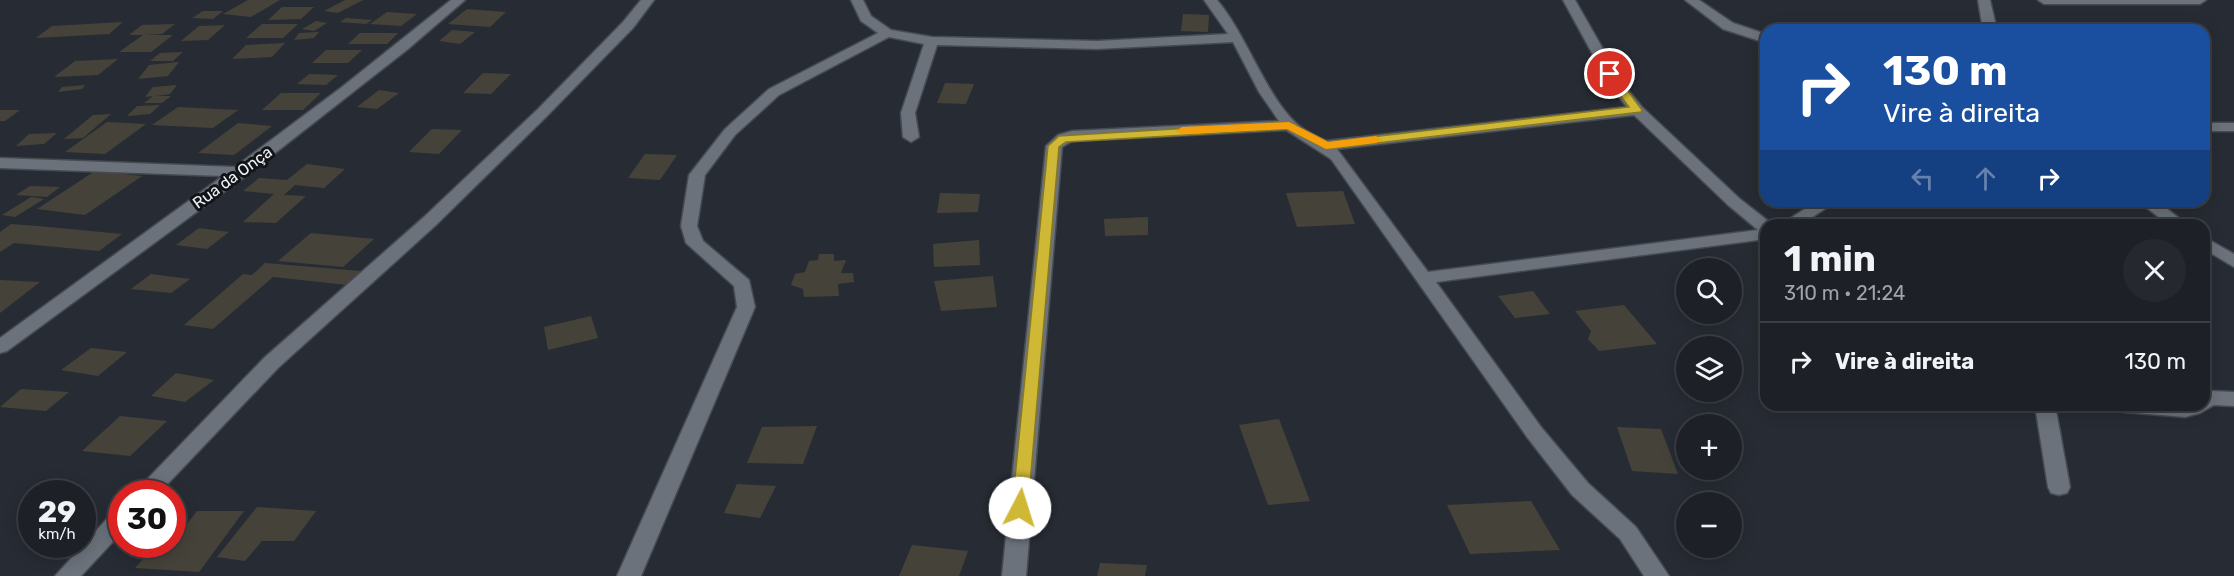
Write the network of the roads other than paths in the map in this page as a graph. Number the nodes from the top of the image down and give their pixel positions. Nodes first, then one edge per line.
1 (459, 0) edge
2 (648, 0) edge
3 (857, 0) edge
4 (1210, 0) edge
5 (1569, 0) edge
6 (1691, 0) edge
7 (1984, 0) edge
8 (2044, 0) edge
9 (2200, 0) edge
10 (1989, 24) edge
11 (887, 33) junction
12 (1760, 37) edge
13 (1236, 38) junction
14 (932, 41) junction
15 (1637, 110) junction
16 (1289, 125) junction
17 (2234, 126) edge
18 (2210, 127) edge
19 (911, 137) dead end
20 (1326, 146) junction
21 (0, 163) edge
22 (241, 172) junction
23 (1818, 207) edge
24 (2154, 207) edge
25 (1798, 219) edge
26 (2172, 219) edge
27 (1760, 223) edge
28 (1760, 235) edge
29 (2210, 246) edge
30 (2234, 262) edge
31 (1422, 278) junction
32 (2, 344) edge
33 (2210, 399) edge
34 (2234, 399) edge
35 (2046, 411) edge
36 (158, 480) edge
37 (2059, 487) dead end
38 (108, 532) edge
39 (67, 576) edge
40 (629, 576) edge
41 (1014, 576) edge
42 (1657, 576) edge

1 - 22 street, Rua da Onça
2 - 36 street
3 - 11 street
4 - 13 street
5 - 15 street
6 - 12 street
7 - 10 street
8 - 9 street
11 - 14 street
11 - 40 street
13 - 14 street
13 - 16 street
14 - 19 street
15 - 20 street
15 - 27 street
16 - 20 street
16 - 41 street
17 - 18 street
20 - 31 street
21 - 22 street
22 - 32 street, Rua da Onça
23 - 25 street
24 - 26 street
28 - 31 street
29 - 30 street
31 - 42 street
33 - 34 street
35 - 37 street
38 - 39 street

